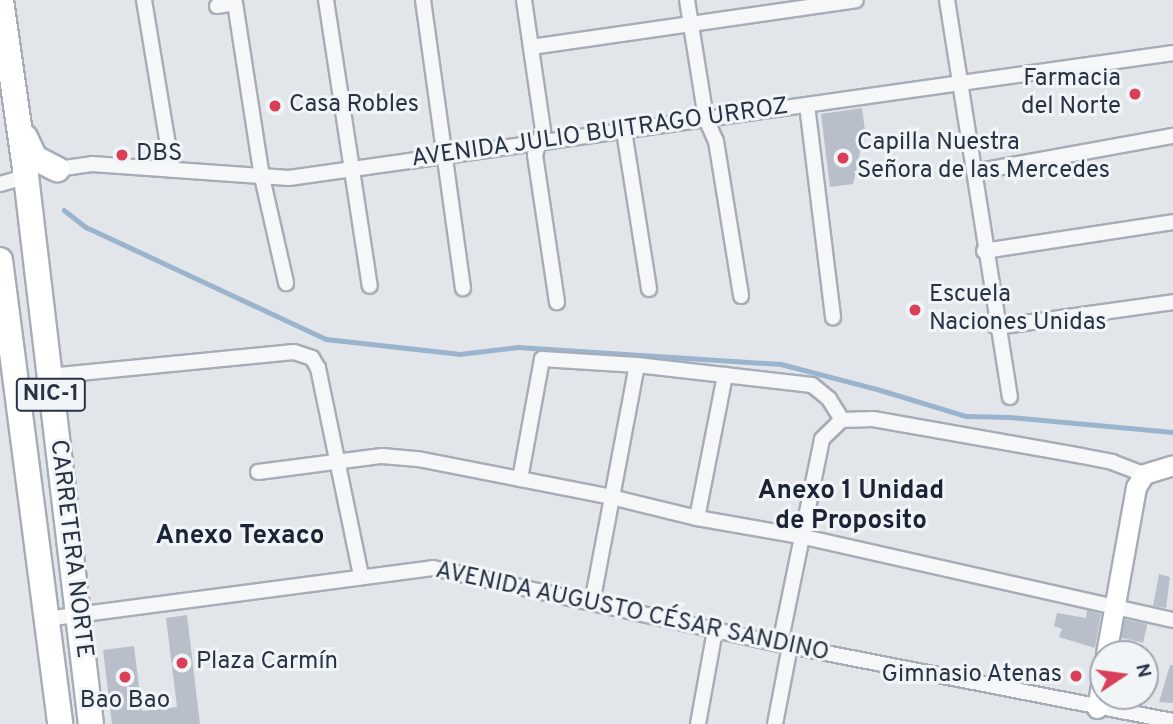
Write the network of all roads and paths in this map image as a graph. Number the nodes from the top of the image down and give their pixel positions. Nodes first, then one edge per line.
1 (1, 0) edge
2 (144, 0) edge
3 (326, 0) edge
4 (423, 0) edge
5 (524, 0) edge
6 (687, 0) edge
7 (856, 0) edge
8 (947, 0) edge
9 (218, 6) dead end
10 (691, 22) junction
11 (531, 47) junction
12 (1173, 53) edge
13 (960, 82) junction
14 (807, 106) junction
15 (17, 107) junction
16 (706, 119) junction
17 (624, 131) junction
18 (1173, 136) edge
19 (541, 142) junction
20 (445, 156) junction
21 (57, 169) junction
22 (352, 169) junction
23 (173, 170) junction
24 (974, 172) junction
25 (26, 176) junction
26 (262, 177) junction
27 (0, 184) edge
28 (1173, 222) edge
29 (984, 251) junction
30 (0, 260) edge
31 (286, 283) dead end
32 (370, 286) dead end
33 (463, 288) dead end
34 (649, 289) dead end
35 (741, 296) dead end
36 (557, 302) dead end
37 (1173, 302) edge
38 (834, 317) dead end
39 (996, 327) junction
40 (637, 365) junction
41 (725, 375) junction
42 (49, 376) junction
43 (1010, 397) dead end
44 (842, 420) junction
45 (338, 461) junction
46 (1173, 465) edge
47 (258, 472) dead end
48 (1144, 474) junction
49 (520, 479) junction
50 (611, 497) junction
51 (697, 518) junction
52 (800, 536) junction
53 (361, 576) junction
54 (592, 603) junction
55 (1114, 609) junction
56 (78, 614) junction
57 (46, 618) junction
58 (1173, 620) edge
59 (715, 630) junction
60 (1109, 640) edge
61 (785, 645) junction
62 (1095, 716) edge
63 (1173, 721) edge
64 (60, 724) edge
65 (92, 724) edge
66 (698, 724) edge
67 (775, 724) edge

1 - 15 highway, CARRETERA NORTE / NIC-1
2 - 23 street
3 - 22 street
4 - 20 street
5 - 11 street
6 - 10 street
7 - 10 street
8 - 13 street
9 - 26 street
10 - 11 street
10 - 16 street
11 - 19 street
12 - 13 street, AVENIDA JULIO BUITRAGO URROZ
13 - 14 street, AVENIDA JULIO BUITRAGO URROZ
13 - 24 street
14 - 16 street, AVENIDA JULIO BUITRAGO URROZ
14 - 38 street
15 - 21 highway
15 - 25 highway, CARRETERA NORTE / NIC-1
16 - 17 street, AVENIDA JULIO BUITRAGO URROZ
16 - 35 street
17 - 19 street, AVENIDA JULIO BUITRAGO URROZ
17 - 34 street
18 - 24 street
19 - 20 street, AVENIDA JULIO BUITRAGO URROZ
19 - 36 street
20 - 22 street, AVENIDA JULIO BUITRAGO URROZ
20 - 33 street
21 - 23 street, AVENIDA JULIO BUITRAGO URROZ
21 - 25 street, AVENIDA JULIO BUITRAGO URROZ
22 - 26 street, AVENIDA JULIO BUITRAGO URROZ
22 - 32 street
23 - 26 street, AVENIDA JULIO BUITRAGO URROZ
24 - 29 street
25 - 27 street, AVENIDA JULIO BUITRAGO URROZ
25 - 42 highway, CARRETERA NORTE / NIC-1
26 - 31 street
28 - 29 street
29 - 39 street
30 - 57 highway, CARRETERA NORTE / NIC-1
37 - 39 street
39 - 43 street
40 - 41 street
40 - 49 street
40 - 50 street
41 - 44 street
41 - 51 street
42 - 45 street
42 - 56 highway, CARRETERA NORTE / NIC-1
44 - 48 street
44 - 52 street
45 - 47 street
45 - 49 street
45 - 53 street
46 - 48 street
48 - 55 street
49 - 50 street
50 - 51 street
50 - 54 street
51 - 52 street
52 - 55 street
52 - 61 street
53 - 54 street, AVENIDA AUGUSTO CÉSAR SANDINO
53 - 56 street, AVENIDA AUGUSTO CÉSAR SANDINO
54 - 59 street, AVENIDA AUGUSTO CÉSAR SANDINO
55 - 58 street
55 - 60 street
56 - 57 street, AVENIDA AUGUSTO CÉSAR SANDINO
56 - 65 highway, CARRETERA NORTE / NIC-1
57 - 64 highway, CARRETERA NORTE / NIC-1
59 - 61 street, AVENIDA AUGUSTO CÉSAR SANDINO
59 - 66 street
61 - 62 street, AVENIDA AUGUSTO CÉSAR SANDINO
61 - 67 street
62 - 63 street, AVENIDA AUGUSTO CÉSAR SANDINO

